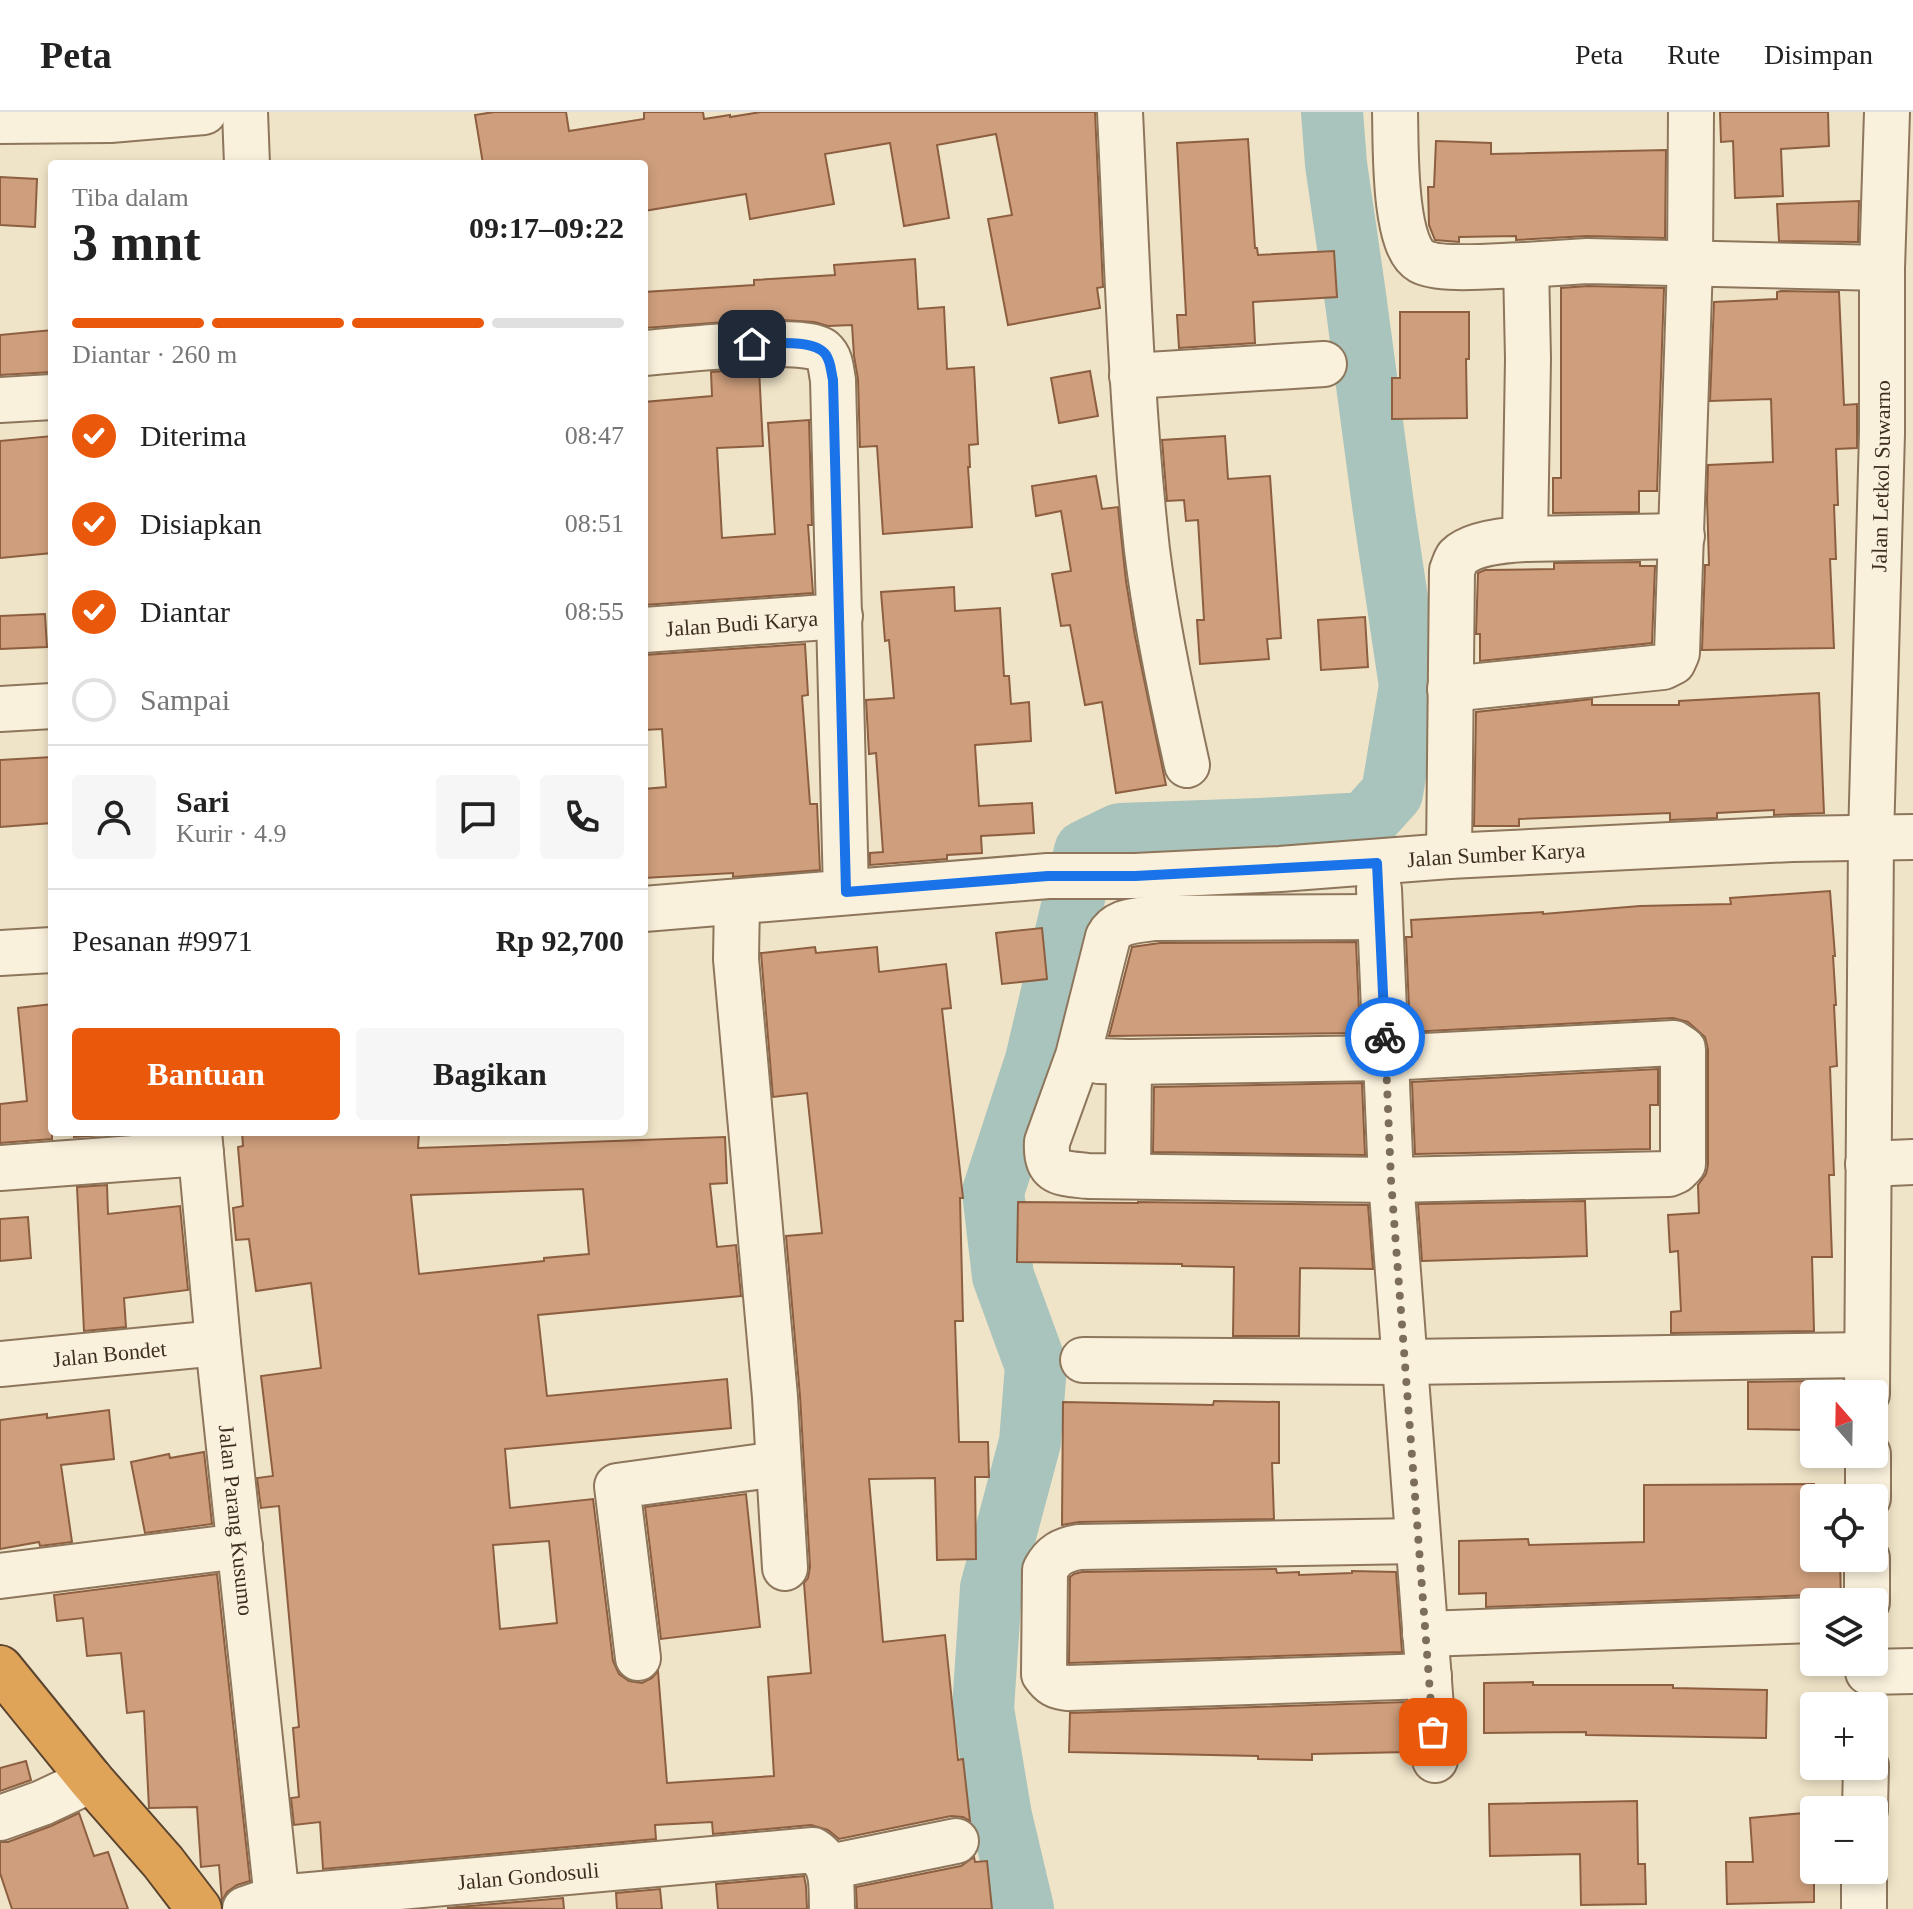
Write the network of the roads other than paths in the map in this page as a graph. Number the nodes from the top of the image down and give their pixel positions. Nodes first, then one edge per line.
1 (204, 112) edge
2 (245, 112) edge
3 (1120, 112) edge
4 (1395, 112) edge
5 (1667, 112) edge
6 (1691, 112) edge
7 (1887, 112) edge
8 (0, 121) edge
9 (247, 160) edge
10 (1690, 264) junction
11 (1526, 265) junction
12 (1882, 268) junction
13 (648, 353) edge
14 (1324, 364) dead end
15 (1132, 376) junction
16 (48, 397) edge
17 (0, 400) edge
18 (1682, 536) junction
19 (1525, 539) junction
20 (840, 616) junction
21 (648, 630) edge
22 (1450, 689) junction
23 (48, 706) edge
24 (0, 709) edge
25 (1187, 765) dead end
26 (1892, 838) edge
27 (1449, 856) junction
28 (1377, 863) junction
29 (846, 892) junction
30 (737, 902) junction
31 (648, 909) edge
32 (1379, 917) junction
33 (48, 950) edge
34 (0, 953) edge
35 (1078, 1056) junction
36 (1386, 1058) junction
37 (1129, 1062) junction
38 (200, 1142) edge
39 (1913, 1162) edge
40 (1868, 1164) junction
41 (0, 1168) edge
42 (1128, 1176) junction
43 (1391, 1180) junction
44 (218, 1343) junction
45 (1083, 1360) dead end
46 (1405, 1362) junction
47 (0, 1364) edge
48 (1867, 1374) edge
49 (778, 1464) junction
50 (1418, 1541) junction
51 (240, 1546) junction
52 (785, 1568) dead end
53 (0, 1576) edge
54 (1800, 1621) edge
55 (1427, 1655) junction
56 (638, 1658) dead end
57 (0, 1668) edge
58 (1913, 1671) edge
59 (1868, 1680) edge
60 (1435, 1760) dead end
61 (91, 1780) junction
62 (0, 1818) edge
63 (956, 1841) dead end
64 (825, 1875) edge
65 (1864, 1884) edge
66 (267, 1905) edge
67 (199, 1909) edge
68 (1864, 1909) edge

1 - 8 street
2 - 9 street
3 - 15 street
4 - 11 street
5 - 6 street
6 - 10 street
7 - 12 street, Jalan Letkol Suwarno
10 - 11 street
10 - 12 street
10 - 18 street
11 - 19 street
12 - 26 street, Jalan Letkol Suwarno
13 - 20 street
14 - 15 street
15 - 25 street
16 - 17 street
18 - 19 street
18 - 22 street
19 - 22 street
20 - 21 street, Jalan Budi Karya
20 - 29 street
22 - 27 street
23 - 24 street
26 - 27 street, Jalan Sumber Karya
26 - 40 street, Jalan Letkol Suwarno
27 - 28 street, Jalan Sumber Karya
28 - 29 street, Jalan Sumber Karya
28 - 32 street
29 - 30 street, Jalan Sumber Karya
30 - 31 street, Jalan Sumber Karya
30 - 49 street
32 - 35 street
32 - 36 street
33 - 34 street
35 - 37 street
35 - 42 street
36 - 37 street
36 - 43 street
36 - 43 street
37 - 42 street
38 - 41 street
38 - 44 street, Jalan Parang Kusumo
39 - 40 street
40 - 48 street, Jalan Letkol Suwarno
42 - 43 street
43 - 46 street
44 - 47 street, Jalan Bondet
44 - 51 street, Jalan Parang Kusumo
45 - 46 street
46 - 48 street
46 - 50 street
49 - 52 street
49 - 56 street
50 - 55 street
50 - 55 street
51 - 53 street
51 - 66 street, Jalan Parang Kusumo
54 - 55 street
55 - 60 street
57 - 61 highway
58 - 59 street
61 - 62 street
61 - 67 highway
63 - 64 street, Jalan Gondosuli
64 - 66 street, Jalan Gondosuli
65 - 68 street

